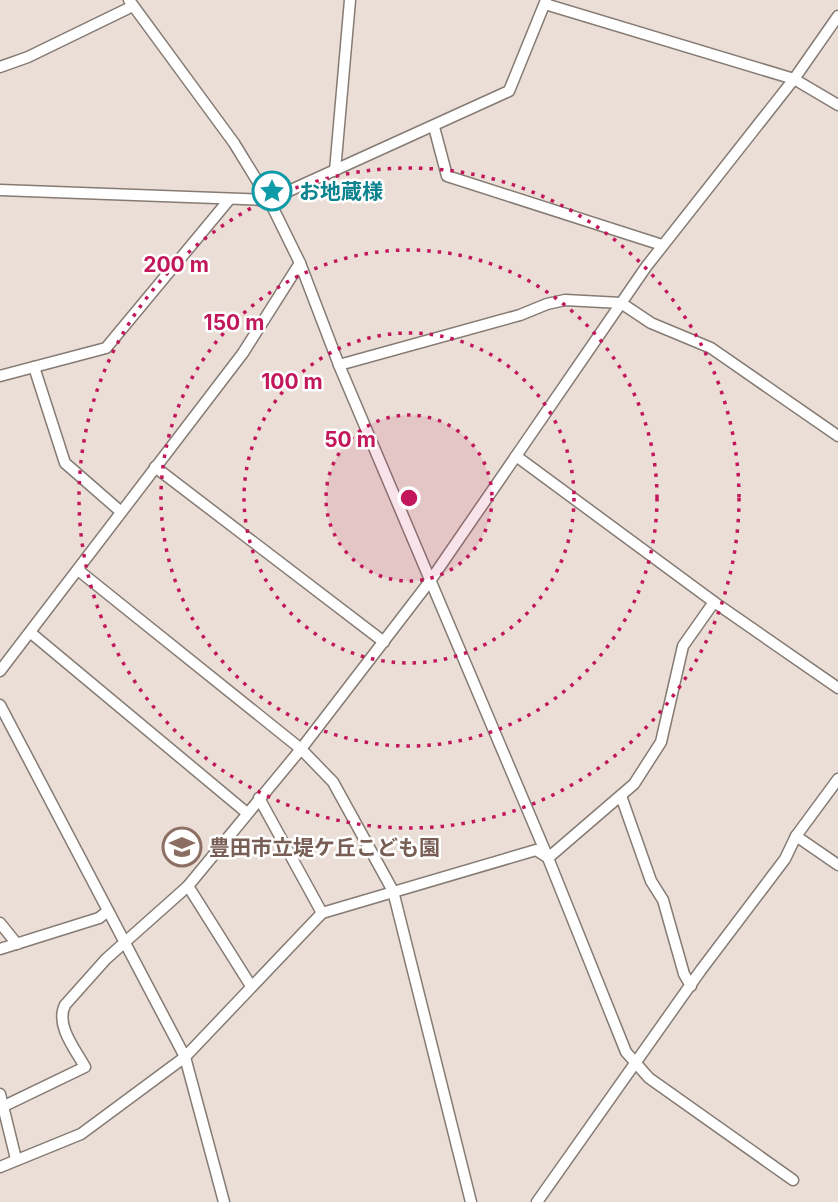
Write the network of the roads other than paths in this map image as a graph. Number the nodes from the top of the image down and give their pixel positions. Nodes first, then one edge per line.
1 (349, 0) edge
2 (546, 2) edge
3 (131, 3) edge
4 (838, 16) edge
5 (0, 67) edge
6 (794, 79) junction
7 (838, 104) edge
8 (434, 127) junction
9 (335, 171) junction
10 (0, 190) edge
11 (270, 200) junction
12 (228, 201) junction
13 (662, 245) junction
14 (300, 263) junction
15 (621, 303) junction
16 (339, 365) junction
17 (34, 367) junction
18 (0, 376) edge
19 (838, 436) edge
20 (516, 456) junction
21 (155, 467) junction
22 (120, 511) junction
23 (78, 570) junction
24 (430, 581) junction
25 (714, 602) junction
26 (31, 633) junction
27 (384, 642) junction
28 (0, 671) edge
29 (838, 688) edge
30 (0, 705) edge
31 (301, 749) junction
32 (838, 779) edge
33 (621, 796) junction
34 (259, 798) junction
35 (247, 813) junction
36 (796, 836) junction
37 (548, 858) junction
38 (838, 864) edge
39 (188, 886) junction
40 (393, 891) junction
41 (108, 911) junction
42 (322, 913) junction
43 (0, 923) edge
44 (125, 942) junction
45 (17, 944) junction
46 (0, 949) edge
47 (251, 986) junction
48 (691, 986) junction
49 (185, 1057) junction
50 (635, 1065) junction
51 (0, 1094) edge
52 (1, 1107) edge
53 (16, 1159) junction
54 (0, 1167) edge
55 (793, 1180) dead end
56 (224, 1202) edge
57 (471, 1202) edge
58 (537, 1202) edge

1 - 9 street
2 - 6 street
2 - 8 street
3 - 5 street
3 - 11 street
4 - 6 street
6 - 7 street
6 - 13 street
8 - 9 street
8 - 13 street
9 - 11 street
10 - 12 street
11 - 12 street
11 - 14 street
12 - 17 street
13 - 15 street
14 - 16 street
14 - 21 street
15 - 16 street
15 - 19 street
15 - 20 street
16 - 24 street
17 - 18 street
17 - 22 street
20 - 24 street
20 - 25 street
21 - 22 street
21 - 27 street
22 - 23 street
23 - 26 street
23 - 31 street
24 - 27 street
24 - 37 street
25 - 29 street
25 - 33 street
26 - 28 street
26 - 35 street
27 - 31 street
30 - 41 street
31 - 34 street
31 - 40 street
32 - 36 street
33 - 37 street
33 - 48 street
34 - 35 street
34 - 42 street
35 - 39 street
36 - 38 street
36 - 48 street
37 - 40 street
37 - 50 street
39 - 44 street
39 - 47 street
40 - 42 street
40 - 57 street
41 - 44 street
41 - 45 street
42 - 47 street
43 - 45 street
44 - 49 street
44 - 52 street
45 - 46 street
47 - 49 street
48 - 50 street
49 - 53 street
49 - 56 street
50 - 55 street
50 - 58 street
51 - 52 street
52 - 53 street
53 - 54 street

